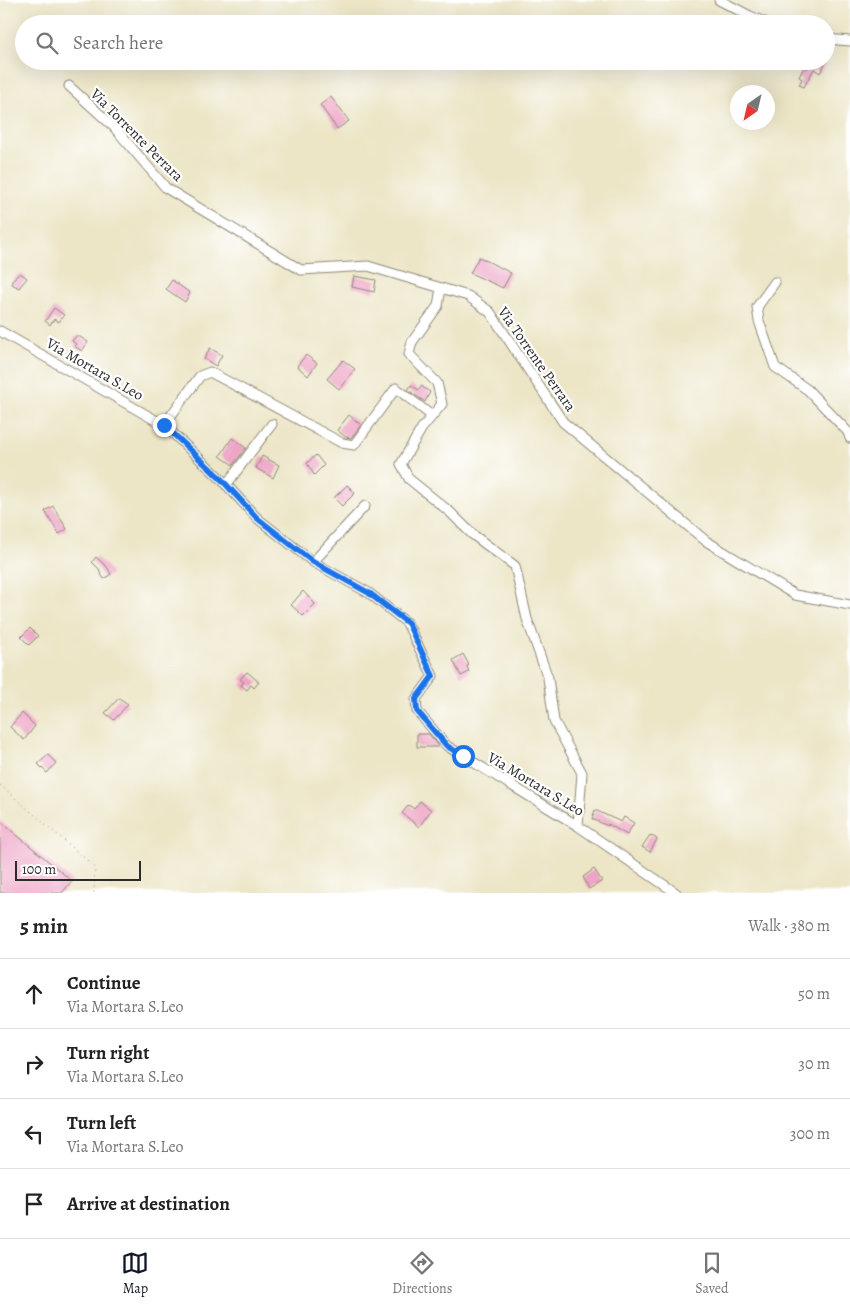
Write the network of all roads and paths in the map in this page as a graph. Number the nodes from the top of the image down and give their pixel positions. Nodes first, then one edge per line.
1 (719, 0) edge
2 (748, 15) edge
3 (835, 40) edge
4 (850, 41) edge
5 (69, 86) dead end
6 (776, 282) dead end
7 (441, 288) junction
8 (0, 330) edge
9 (432, 416) junction
10 (272, 424) dead end
11 (164, 425) junction
12 (849, 433) edge
13 (226, 485) junction
14 (365, 506) dead end
15 (313, 562) junction
16 (850, 605) edge
17 (0, 785) edge
18 (578, 826) junction
19 (94, 893) edge
20 (676, 893) edge

1 - 2 street
3 - 4 street
5 - 7 street, Via Torrente Perrara
6 - 12 street
7 - 9 street
7 - 16 street, Via Torrente Perrara
8 - 11 street, Via Mortara S.Leo
9 - 11 street
9 - 18 street
10 - 13 street
11 - 13 street, Via Mortara S.Leo
13 - 15 street, Via Mortara S.Leo
14 - 15 street
15 - 18 street, Via Mortara S.Leo
17 - 19 path
18 - 20 street, Via Mortara S.Leo

